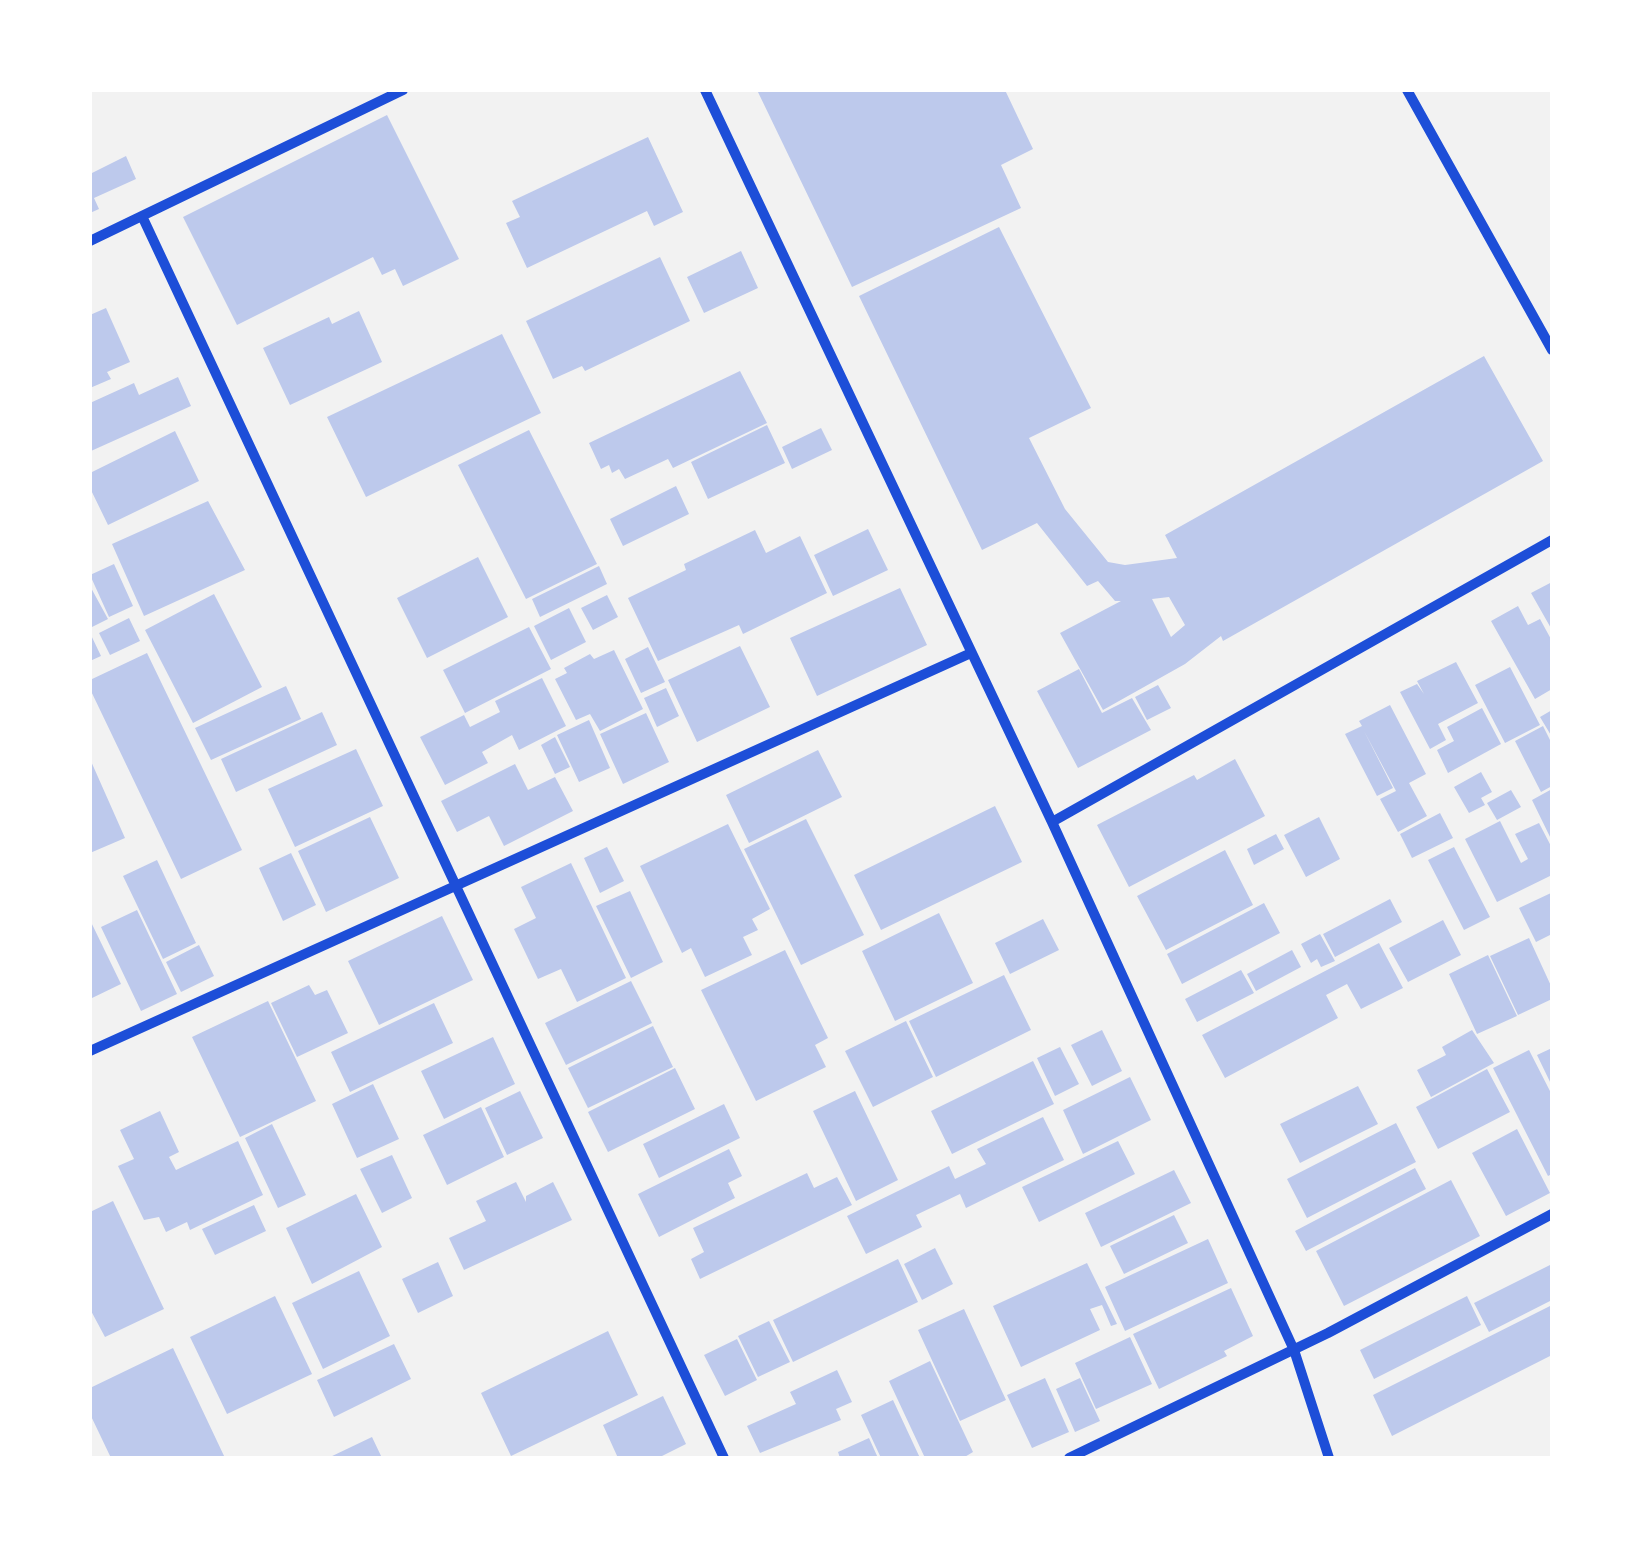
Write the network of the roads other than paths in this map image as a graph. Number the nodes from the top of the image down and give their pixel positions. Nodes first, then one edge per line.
1 (403, 90) edge
2 (705, 90) edge
3 (1407, 90) edge
4 (142, 216) junction
5 (90, 241) edge
6 (1552, 350) edge
7 (1552, 540) edge
8 (971, 653) junction
9 (1052, 822) junction
10 (454, 889) junction
11 (90, 1052) edge
12 (1552, 1214) edge
13 (1294, 1350) junction
14 (724, 1458) edge
15 (1070, 1458) edge
16 (1330, 1458) edge

1 - 4 street
2 - 8 street
3 - 6 street
4 - 5 street
4 - 10 street
7 - 9 street
8 - 9 street
8 - 10 street
9 - 13 street
10 - 11 street
10 - 14 street
12 - 13 street
13 - 15 street
13 - 16 street

